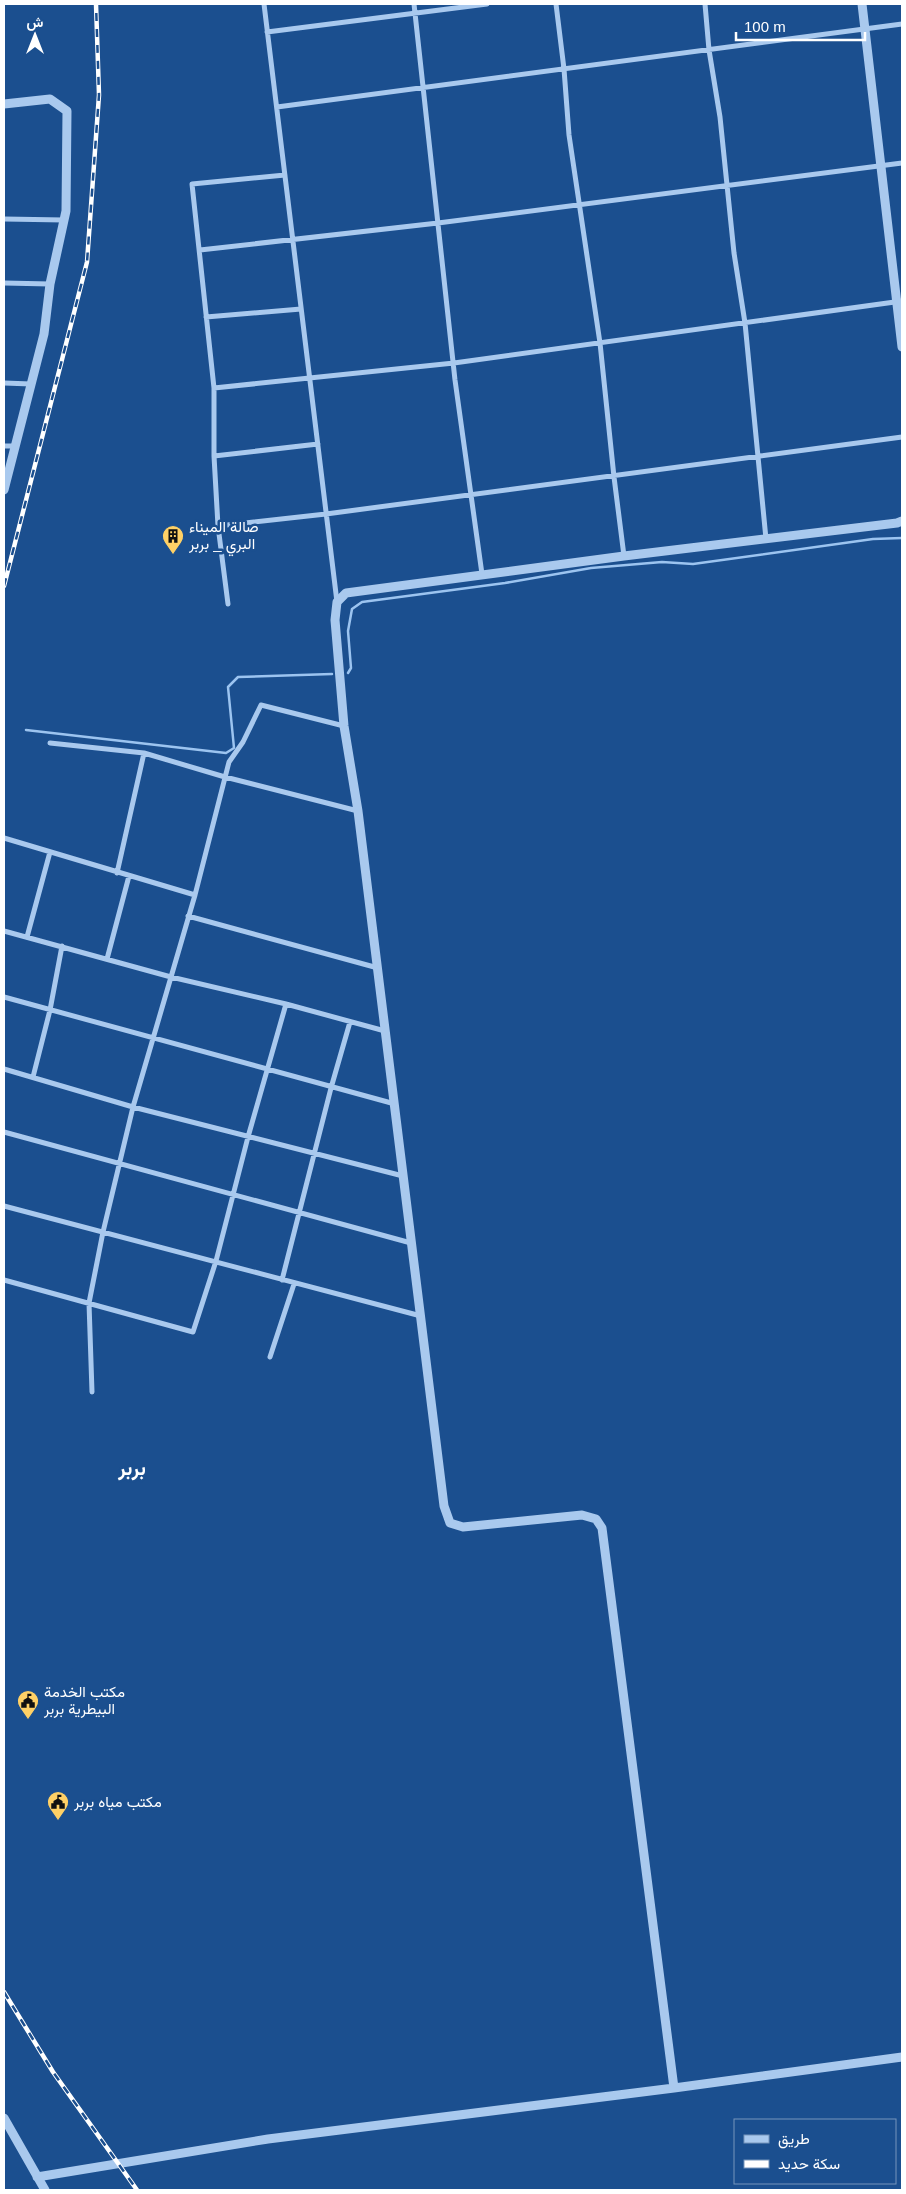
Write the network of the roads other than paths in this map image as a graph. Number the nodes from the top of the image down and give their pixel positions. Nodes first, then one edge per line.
1 (264, 4) edge
2 (414, 4) edge
3 (487, 4) edge
4 (556, 4) edge
5 (705, 4) edge
6 (862, 4) edge
7 (415, 14) junction
8 (902, 24) edge
9 (865, 29) junction
10 (267, 32) junction
11 (709, 50) junction
12 (564, 69) junction
13 (423, 88) junction
14 (4, 104) edge
15 (276, 107) junction
16 (902, 163) edge
17 (881, 165) junction
18 (285, 175) junction
19 (728, 186) junction
20 (578, 205) junction
21 (4, 219) edge
22 (64, 220) junction
23 (438, 223) junction
24 (293, 241) junction
25 (200, 250) junction
26 (4, 283) edge
27 (50, 284) junction
28 (900, 301) edge
29 (301, 309) junction
30 (206, 317) junction
31 (744, 323) junction
32 (600, 343) junction
33 (902, 347) edge
34 (454, 363) junction
35 (310, 378) junction
36 (4, 383) edge
37 (31, 384) junction
38 (214, 388) junction
39 (902, 437) edge
40 (318, 444) junction
41 (4, 446) edge
42 (15, 446) junction
43 (214, 456) junction
44 (757, 457) junction
45 (614, 476) junction
46 (4, 490) edge
47 (472, 495) junction
48 (326, 514) junction
49 (902, 521) edge
50 (218, 526) junction
51 (766, 539) junction
52 (624, 556) junction
53 (482, 574) junction
54 (337, 602) junction
55 (228, 604) dead end
56 (344, 726) junction
57 (50, 743) dead end
58 (144, 753) junction
59 (225, 777) junction
60 (358, 811) junction
61 (4, 838) edge
62 (50, 852) junction
63 (117, 873) junction
64 (129, 876) junction
65 (194, 894) junction
66 (188, 916) junction
67 (4, 931) edge
68 (27, 937) junction
69 (62, 946) junction
70 (107, 959) junction
71 (378, 968) junction
72 (171, 977) junction
73 (4, 997) edge
74 (286, 1004) junction
75 (50, 1010) junction
76 (350, 1022) junction
77 (386, 1031) junction
78 (153, 1038) junction
79 (4, 1069) edge
80 (268, 1070) junction
81 (33, 1076) junction
82 (331, 1088) junction
83 (394, 1104) junction
84 (133, 1107) junction
85 (4, 1132) edge
86 (248, 1137) junction
87 (315, 1154) junction
88 (119, 1164) junction
89 (403, 1176) junction
90 (233, 1194) junction
91 (4, 1206) edge
92 (300, 1211) junction
93 (103, 1232) junction
94 (412, 1243) junction
95 (216, 1261) junction
96 (4, 1280) edge
97 (282, 1280) junction
98 (294, 1284) junction
99 (89, 1303) junction
100 (421, 1316) junction
101 (270, 1356) dead end
102 (92, 1392) dead end
103 (902, 2057) edge
104 (674, 2088) junction
105 (4, 2118) edge
106 (37, 2176) junction
107 (45, 2190) edge

1 - 10 street
2 - 7 street
3 - 7 street
4 - 12 street
5 - 11 street
6 - 9 street
7 - 10 street
7 - 13 street
8 - 9 street
9 - 11 street
9 - 17 street
10 - 15 street
11 - 12 street
11 - 19 street
12 - 13 street
12 - 20 street
13 - 15 street
13 - 23 street
14 - 22 street
15 - 18 street
16 - 17 street
17 - 19 street
17 - 28 street
18 - 24 street
18 - 25 street
19 - 20 street
19 - 31 street
20 - 23 street
20 - 32 street
21 - 22 street
22 - 27 street
23 - 24 street
23 - 34 street
24 - 25 street
24 - 29 street
25 - 30 street
26 - 27 street
27 - 37 street
28 - 31 street
28 - 33 street
29 - 30 street
29 - 35 street
30 - 38 street
31 - 32 street
31 - 44 street
32 - 34 street
32 - 45 street
34 - 35 street
34 - 47 street
35 - 38 street
35 - 40 street
36 - 37 street
37 - 42 street
38 - 43 street
39 - 44 street
40 - 43 street
40 - 48 street
41 - 42 street
42 - 46 street
43 - 50 street
44 - 45 street
44 - 51 street
45 - 47 street
45 - 52 street
47 - 48 street
47 - 53 street
48 - 50 street
48 - 54 street
49 - 51 street
50 - 55 street
51 - 52 street
52 - 53 street
53 - 54 street
54 - 56 street
56 - 59 street
56 - 60 street
57 - 58 street
58 - 59 street
58 - 63 street
59 - 60 street
59 - 65 street
60 - 71 street
61 - 62 street
62 - 63 street
62 - 68 street
63 - 64 street
64 - 65 street
64 - 70 street
65 - 66 street
66 - 71 street
66 - 72 street
67 - 68 street
68 - 69 street
69 - 70 street
69 - 75 street
70 - 72 street
71 - 77 street
72 - 74 street
72 - 78 street
73 - 75 street
74 - 76 street
74 - 80 street
75 - 78 street
75 - 81 street
76 - 77 street
76 - 82 street
77 - 83 street
78 - 80 street
78 - 84 street
79 - 81 street
80 - 82 street
80 - 86 street
81 - 84 street
82 - 83 street
82 - 87 street
83 - 89 street
84 - 86 street
84 - 88 street
85 - 88 street
86 - 87 street
86 - 90 street
87 - 89 street
87 - 92 street
88 - 90 street
88 - 93 street
89 - 94 street
90 - 92 street
90 - 95 street
91 - 93 street
92 - 94 street
92 - 97 street
93 - 95 street
93 - 99 street
94 - 100 street
95 - 97 street
95 - 99 street
96 - 99 street
97 - 98 street
98 - 100 street
98 - 101 street
99 - 102 street
100 - 104 street
103 - 104 street
104 - 106 street
105 - 106 street
106 - 107 street

